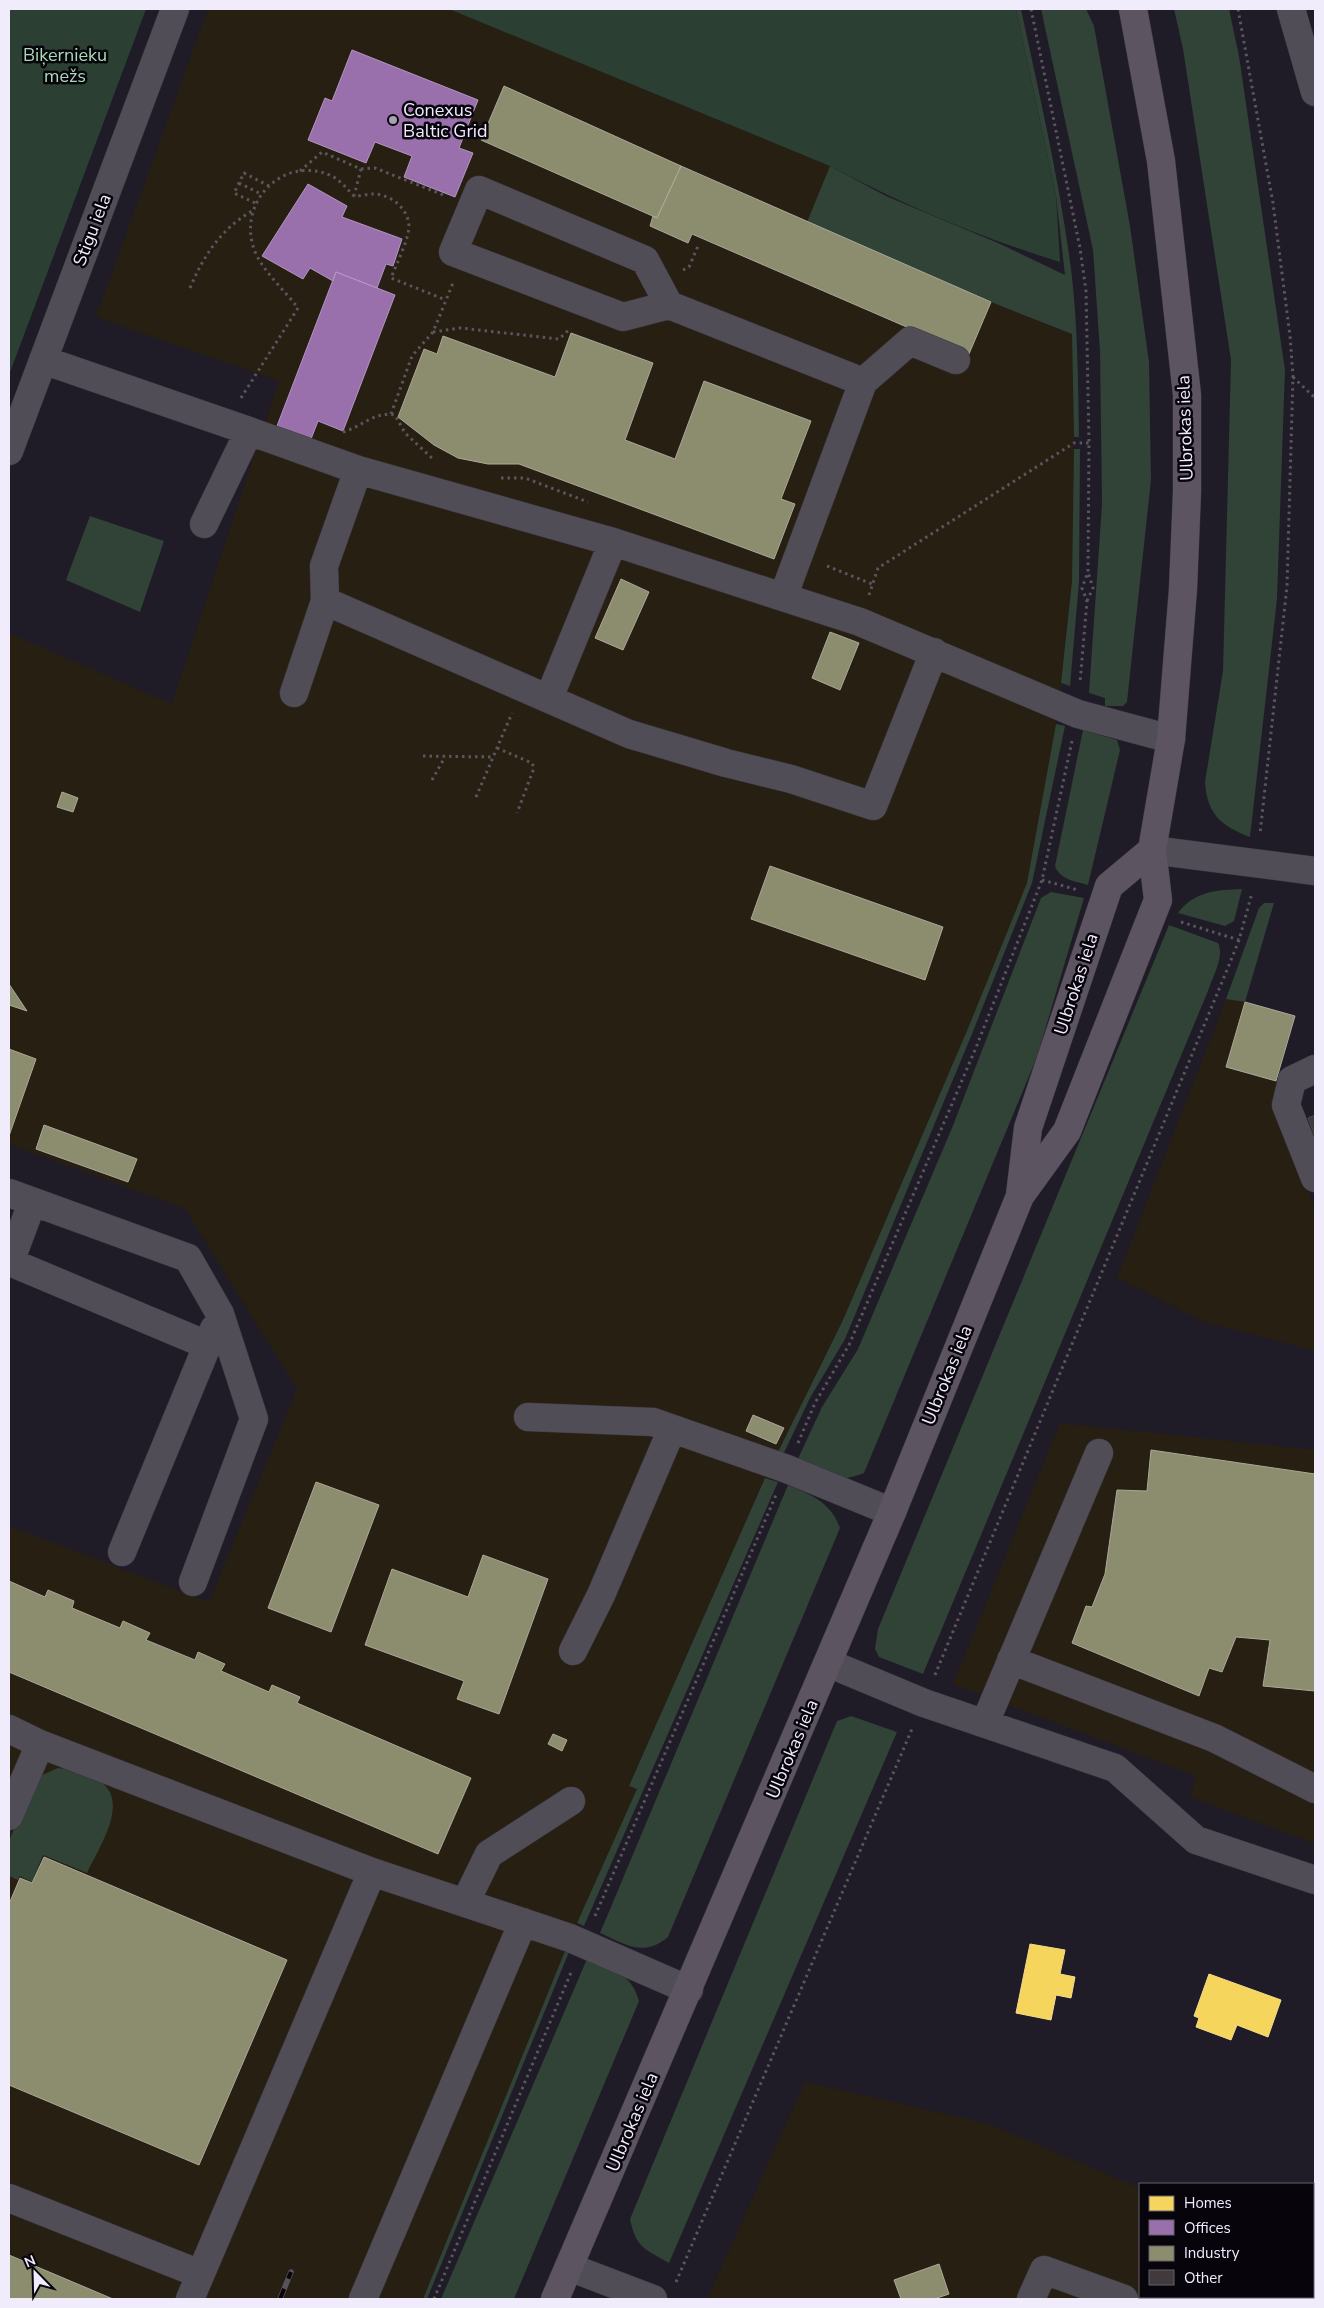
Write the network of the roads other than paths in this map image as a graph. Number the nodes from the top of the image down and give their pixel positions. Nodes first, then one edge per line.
1 (175, 9) edge
2 (1133, 9) edge
3 (1291, 9) edge
4 (1315, 92) edge
5 (669, 305) junction
6 (43, 360) junction
7 (956, 360) dead end
8 (863, 382) junction
9 (237, 427) junction
10 (9, 451) edge
11 (358, 470) junction
12 (204, 524) dead end
13 (613, 542) junction
14 (783, 597) junction
15 (325, 601) junction
16 (934, 652) junction
17 (294, 693) dead end
18 (549, 698) junction
19 (1171, 739) junction
20 (1152, 850) junction
21 (1315, 871) edge
22 (1315, 1069) edge
23 (1315, 1178) edge
24 (1020, 1196) junction
25 (21, 1198) edge
26 (220, 1314) junction
27 (207, 1345) junction
28 (528, 1417) dead end
29 (672, 1429) junction
30 (1099, 1453) dead end
31 (892, 1512) junction
32 (122, 1552) dead end
33 (193, 1582) dead end
34 (573, 1651) dead end
35 (1011, 1660) junction
36 (828, 1663) junction
37 (985, 1723) junction
38 (9, 1729) edge
39 (40, 1744) junction
40 (1315, 1789) edge
41 (571, 1801) dead end
42 (9, 1816) edge
43 (372, 1872) junction
44 (1315, 1880) edge
45 (465, 1903) junction
46 (523, 1922) junction
47 (689, 1990) junction
48 (9, 2198) edge
49 (569, 2267) junction
50 (200, 2274) junction
51 (663, 2295) edge
52 (190, 2299) edge
53 (363, 2299) edge
54 (555, 2299) edge
55 (1031, 2299) edge
56 (1124, 2299) edge

1 - 6 street, Stigu iela
2 - 19 main road, Ulbrokas iela
3 - 4 street
5 - 5 street
5 - 8 street
6 - 9 street
6 - 10 street, Stigu iela
7 - 8 street
8 - 14 street
9 - 11 street
9 - 12 street
11 - 13 street
11 - 15 street
13 - 14 street
13 - 18 street
14 - 16 street
15 - 17 street
15 - 18 street
16 - 18 street
16 - 19 street
19 - 20 main road, Ulbrokas iela
20 - 21 street
20 - 24 main road, Ulbrokas iela
20 - 24 main road, Ulbrokas iela
22 - 23 street
24 - 31 main road, Ulbrokas iela
25 - 26 street
25 - 27 street
26 - 27 street
26 - 33 street
27 - 32 street
28 - 29 street
29 - 31 street
29 - 34 street
30 - 35 street
31 - 36 main road, Ulbrokas iela
35 - 37 street
35 - 40 street
36 - 37 street
36 - 47 main road, Ulbrokas iela
37 - 44 street
38 - 39 street
39 - 42 street
39 - 43 street
41 - 45 street
43 - 45 street
43 - 50 street
45 - 46 street
46 - 47 street
46 - 53 street
47 - 49 main road, Ulbrokas iela
48 - 50 street
49 - 51 street
49 - 54 main road, Ulbrokas iela
50 - 52 street
55 - 56 street

